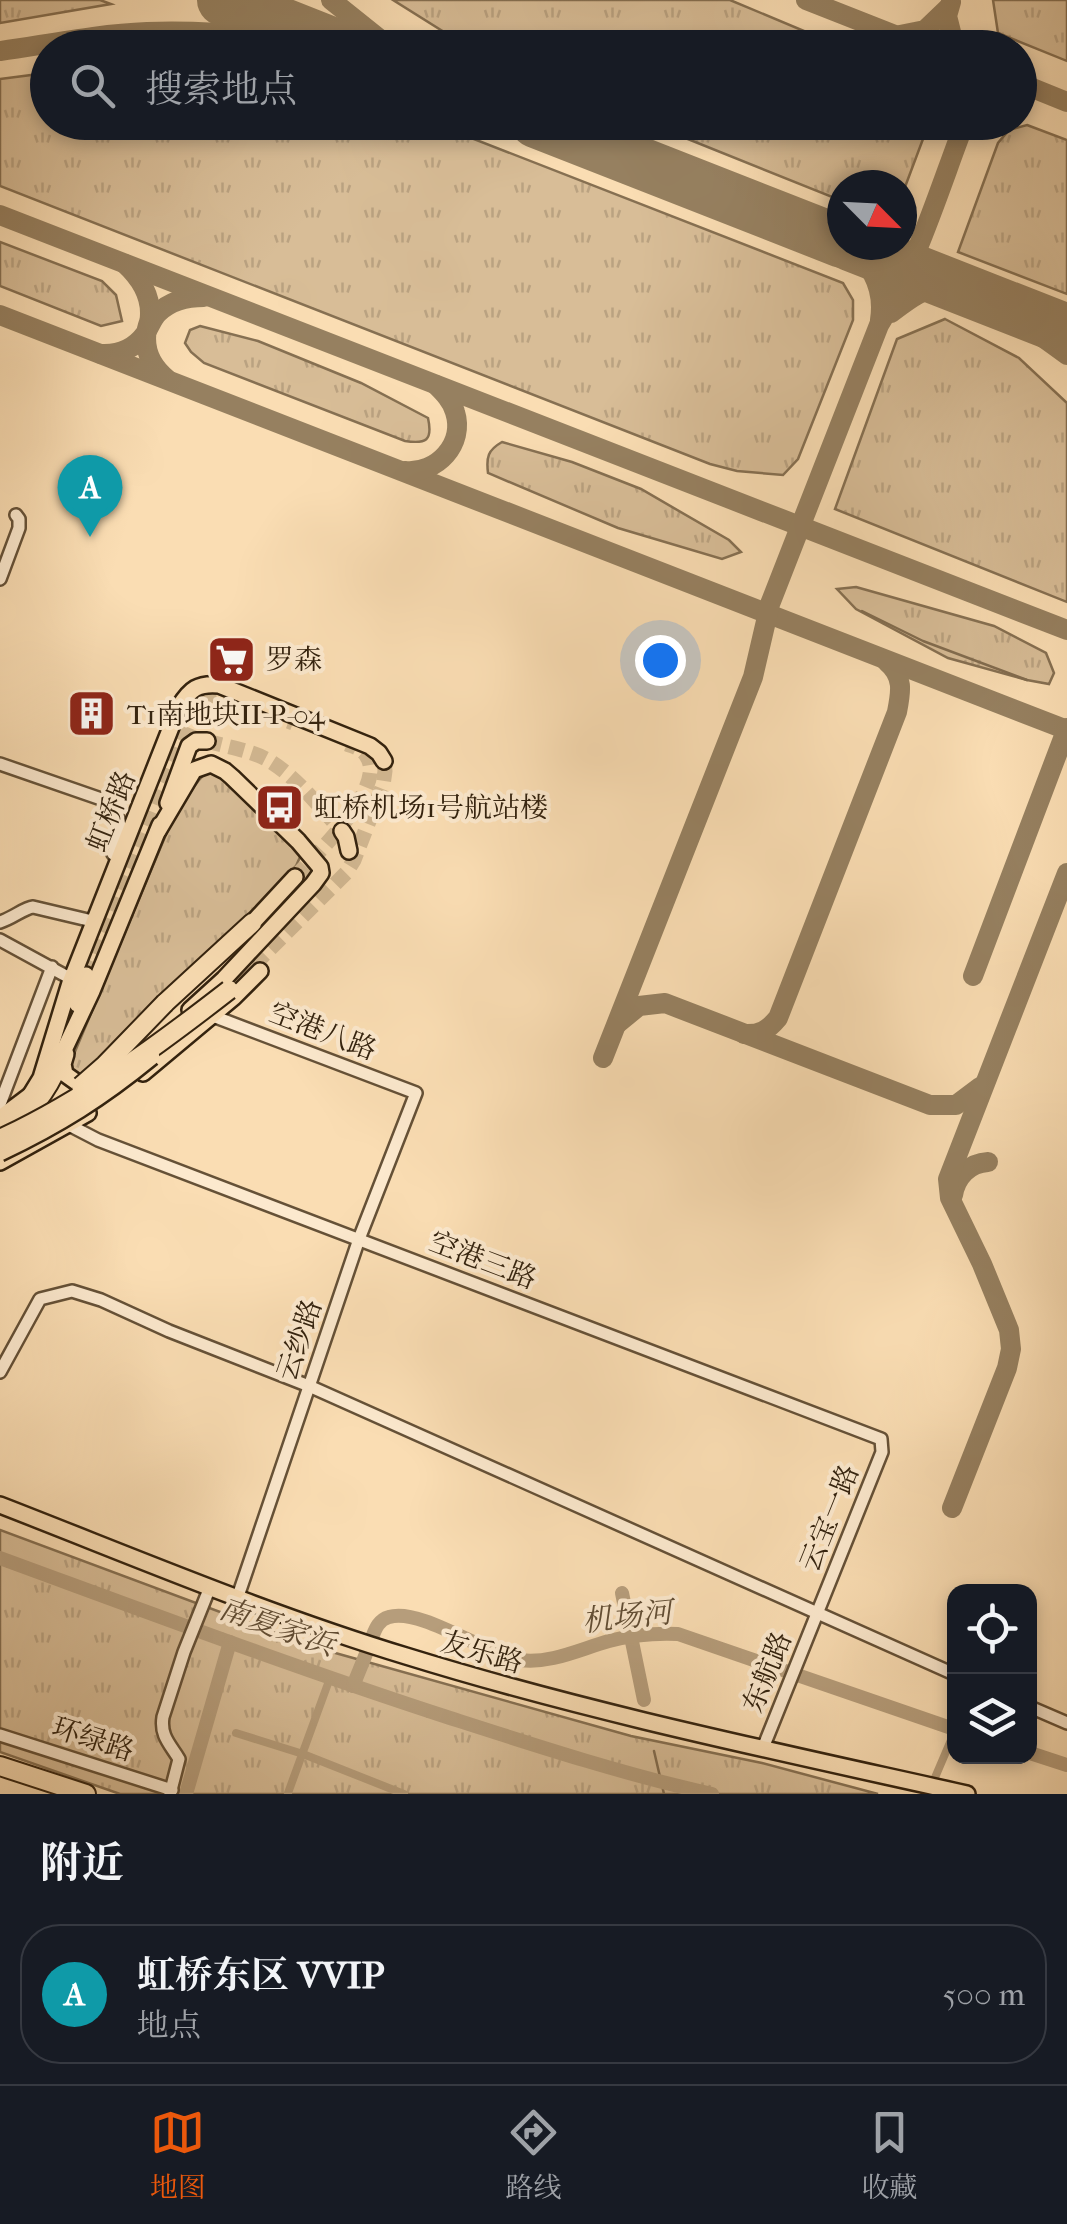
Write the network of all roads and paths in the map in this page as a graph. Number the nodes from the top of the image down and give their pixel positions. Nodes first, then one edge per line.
1 (16, 515) dead end
2 (0, 579) edge
3 (207, 741) dead end
4 (384, 761) dead end
5 (0, 764) edge
6 (140, 809) junction
7 (158, 831) junction
8 (342, 831) tunnel mouth
9 (349, 851) dead end
10 (139, 876) junction
11 (295, 877) tunnel mouth
12 (88, 920) junction
13 (0, 922) edge
14 (252, 923) junction
15 (0, 940) edge
16 (256, 944) junction
17 (52, 967) junction
18 (86, 974) tunnel mouth
19 (66, 976) junction
20 (229, 990) joint
21 (213, 1016) junction
22 (69, 1040) junction
23 (55, 1056) junction
24 (104, 1079) junction
25 (416, 1093) joint
26 (26, 1099) joint
27 (0, 1104) edge
28 (69, 1125) junction
29 (0, 1136) edge
30 (0, 1162) edge
31 (359, 1240) junction
32 (0, 1372) edge
33 (309, 1386) junction
34 (881, 1439) joint
35 (0, 1505) edge
36 (0, 1514) edge
37 (208, 1590) junction
38 (236, 1601) junction
39 (818, 1614) junction
40 (947, 1671) edge
41 (1037, 1709) edge
42 (1067, 1723) edge
43 (769, 1732) dead end
44 (0, 1735) edge
45 (762, 1752) junction
46 (0, 1766) edge
47 (171, 1792) edge
48 (938, 1792) edge
49 (86, 1794) edge
50 (966, 1794) edge

1 - 2 street
3 - 7 main road, 虹桥路
4 - 6 main road, 虹桥路
5 - 12 street
6 - 10 main road
6 - 23 main road, 虹桥路
7 - 10 main road, 虹桥路
7 - 16 main road
8 - 9 main road
10 - 22 main road, 虹桥路
11 - 14 main road
12 - 13 street
12 - 19 street
14 - 24 main road
14 - 29 highway, bridge
15 - 17 street
16 - 21 main road
16 - 24 main road
17 - 19 street
17 - 27 street
18 - 23 main road
19 - 23 street
20 - 21 main road
20 - 29 highway, bridge
21 - 25 street, 空港八路
21 - 28 main road
22 - 23 main road, 虹桥路
22 - 24 main road
23 - 26 main road, 虹桥路
23 - 29 highway
24 - 29 main road
25 - 31 street, 云纱路
26 - 29 highway
28 - 30 main road
28 - 31 street, 空港三路
31 - 33 street, 云纱路
31 - 34 street, 空港三路
32 - 33 street
33 - 38 street, 云纱路
33 - 39 street
34 - 39 street, 云宝一路
35 - 37 main road, 友乐路
36 - 37 main road, 友乐路
37 - 38 main road, 友乐路
37 - 47 street
38 - 45 main road, 友乐路
39 - 40 street
39 - 45 street, 东航路
41 - 42 street
43 - 45 street, 东航路
44 - 47 street, 环绿路
45 - 48 main road, 友乐路
46 - 49 highway
48 - 50 main road, 友乐路

